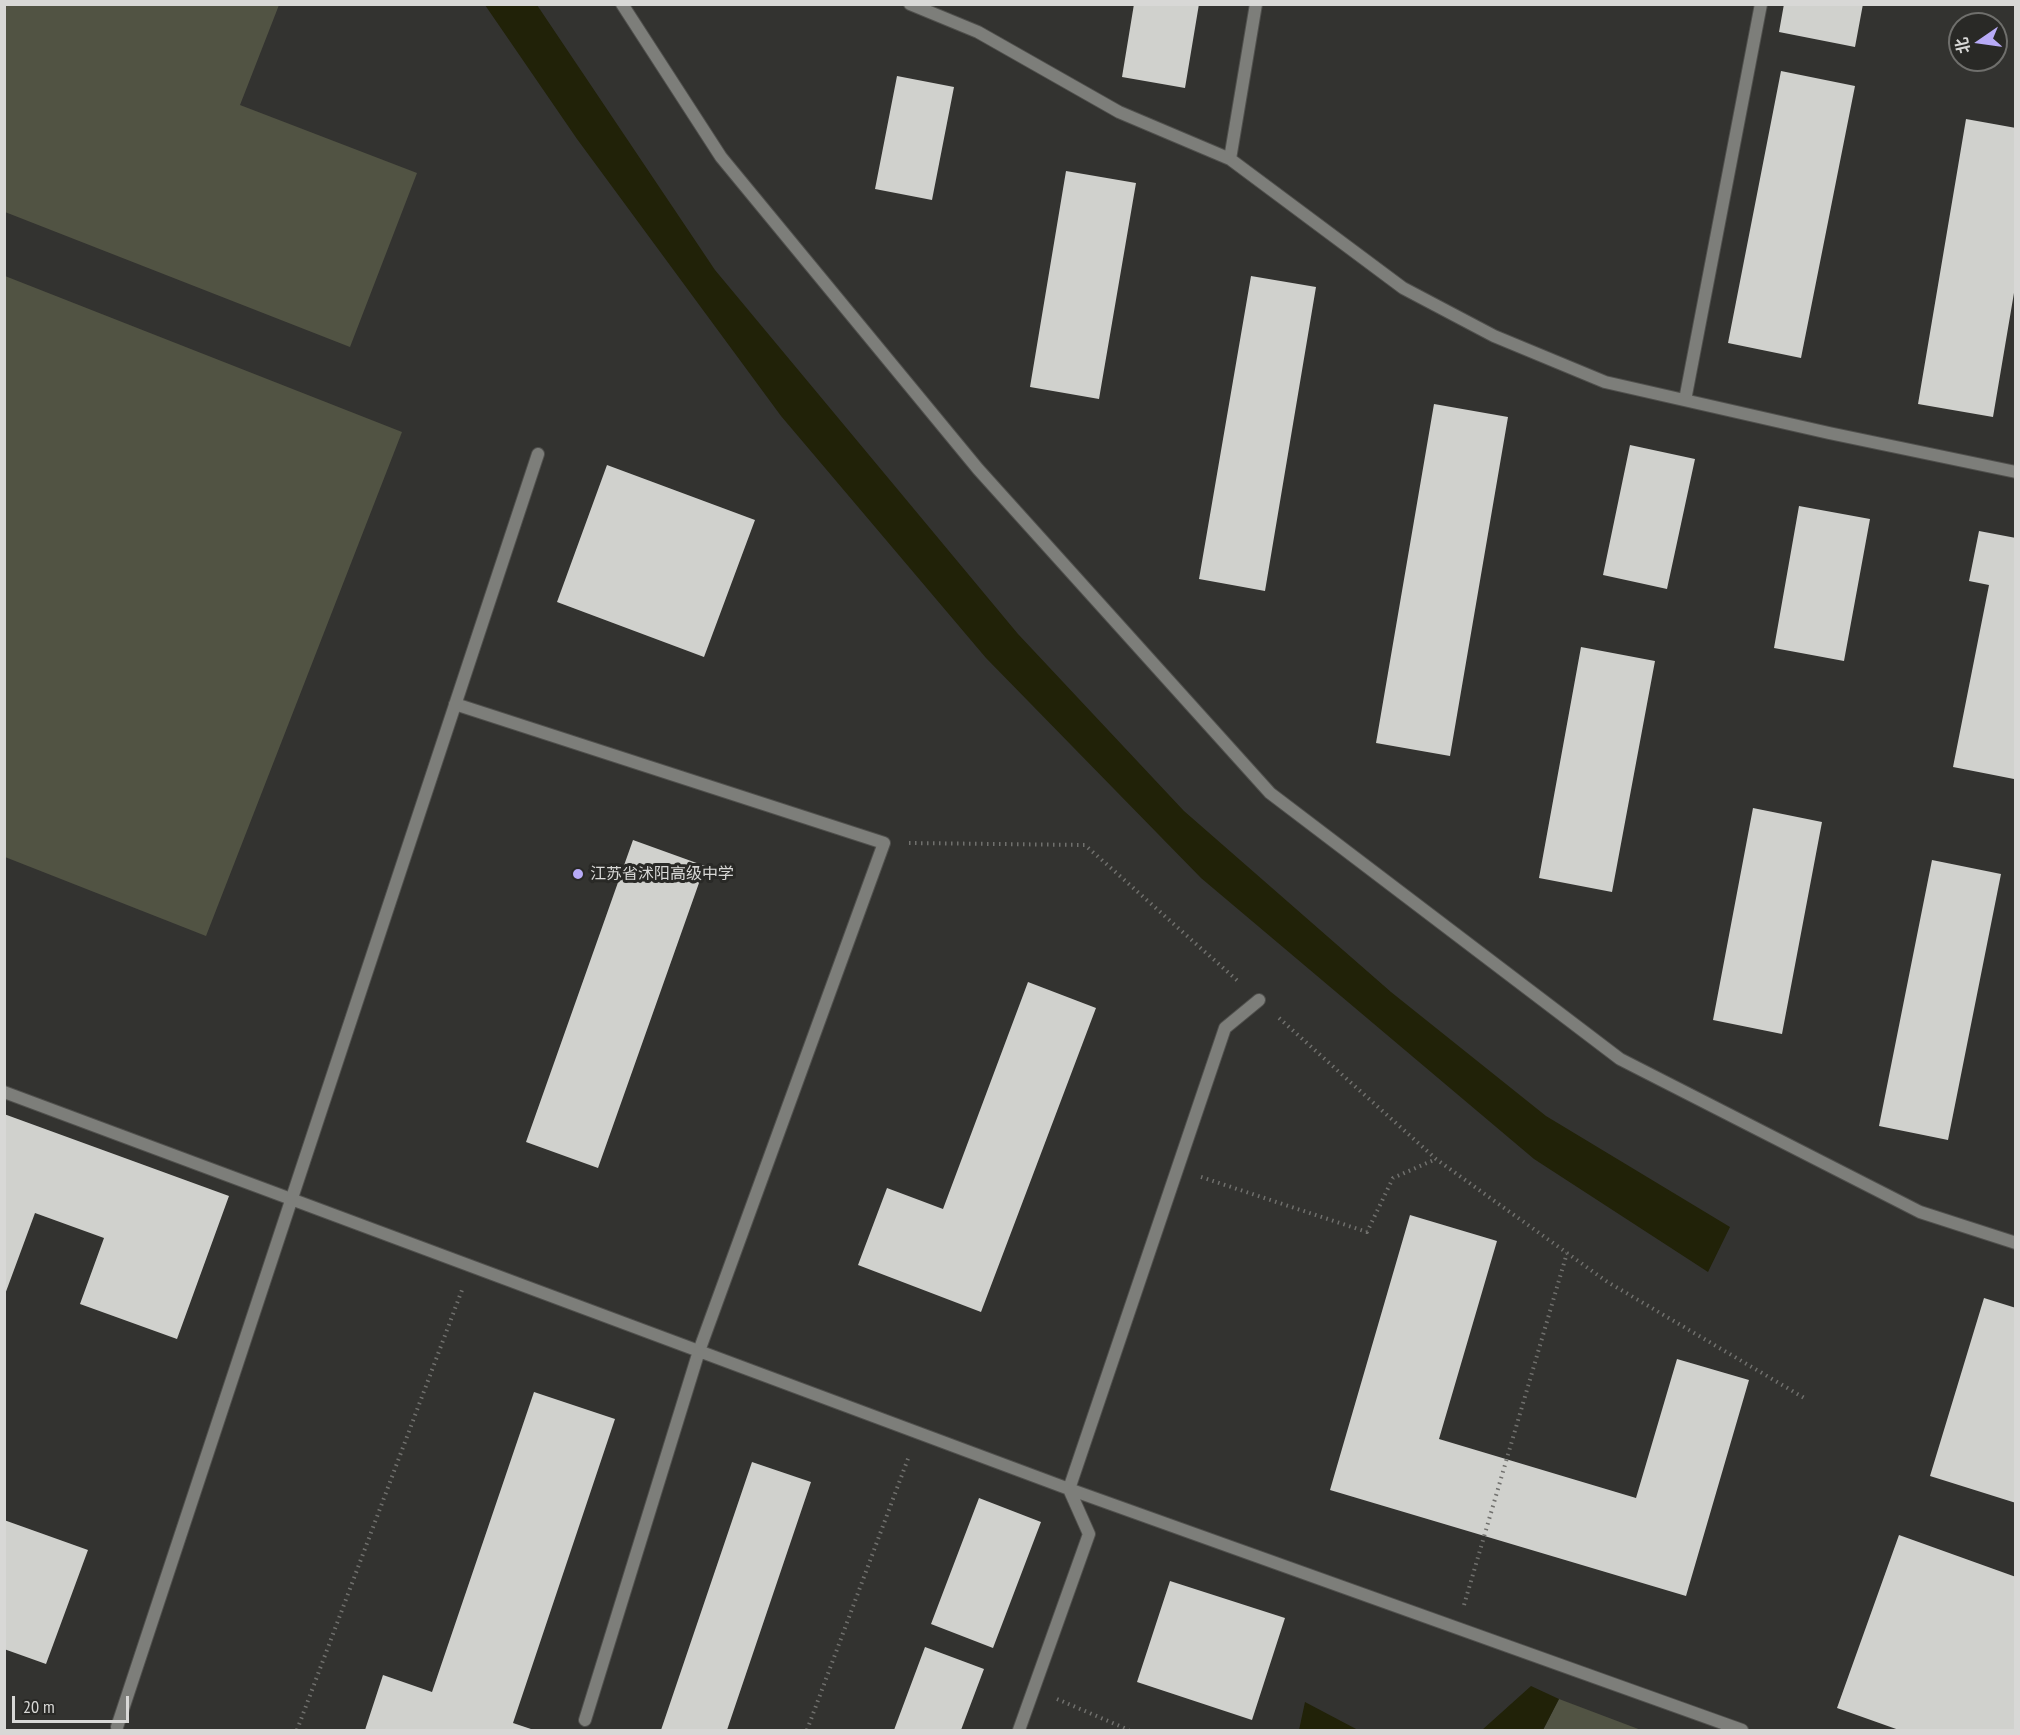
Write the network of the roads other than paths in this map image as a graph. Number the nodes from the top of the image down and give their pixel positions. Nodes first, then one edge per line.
1 (622, 4) edge
2 (910, 4) edge
3 (1256, 4) edge
4 (1761, 4) edge
5 (1230, 159) junction
6 (1684, 400) junction
7 (537, 454) dead end
8 (2016, 472) edge
9 (455, 704) junction
10 (1259, 1000) road end
11 (4, 1092) edge
12 (292, 1199) junction
13 (2016, 1243) edge
14 (699, 1351) junction
15 (1069, 1489) junction
16 (585, 1720) dead end
17 (117, 1727) dead end
18 (1019, 1731) edge
19 (1742, 1731) edge

1 - 13 street
2 - 5 street
3 - 5 street
4 - 6 street
5 - 6 street
6 - 8 street
7 - 9 street
9 - 12 street
9 - 14 street
10 - 15 street
11 - 12 street
12 - 14 street
12 - 17 street
14 - 15 street
14 - 16 street
15 - 18 street
15 - 19 street

